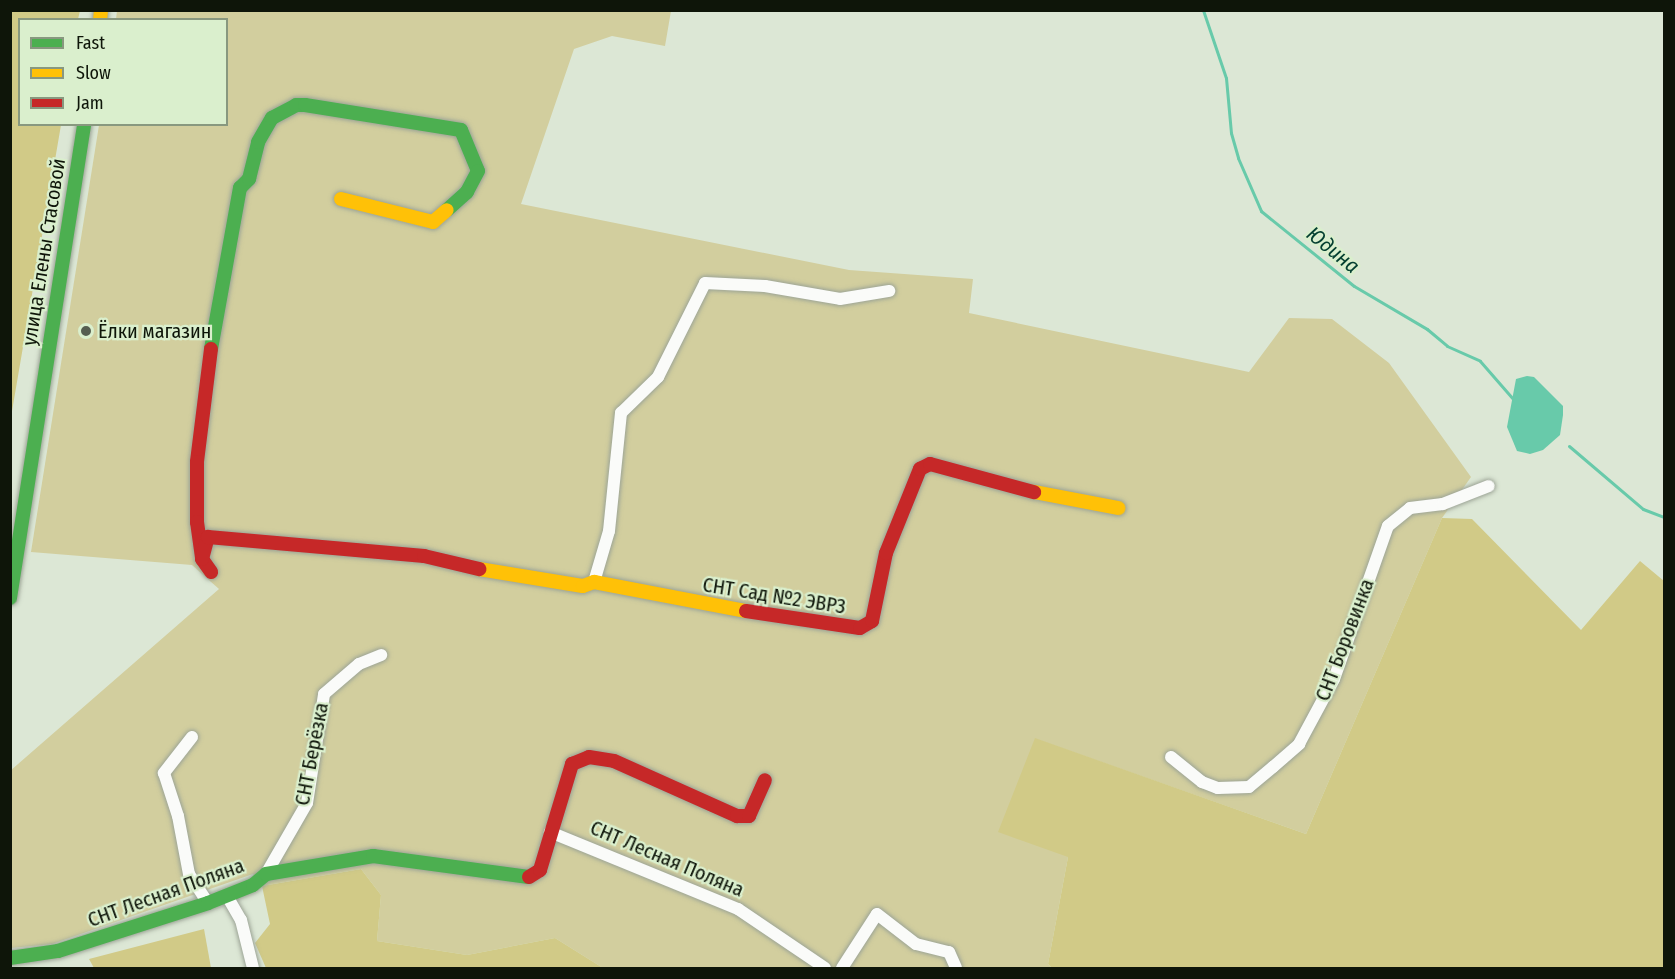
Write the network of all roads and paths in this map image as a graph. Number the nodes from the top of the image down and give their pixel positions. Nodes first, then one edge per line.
1 (84, 126) edge
2 (341, 199) dead end
3 (889, 291) dead end
4 (1489, 486) dead end
5 (1118, 508) dead end
6 (202, 559) junction
7 (211, 572) dead end
8 (594, 582) junction
9 (10, 598) edge
10 (381, 655) dead end
11 (192, 737) dead end
12 (1171, 757) dead end
13 (765, 780) dead end
14 (550, 832) junction
15 (266, 874) junction
16 (227, 896) junction
17 (208, 903) junction
18 (10, 958) edge
19 (253, 969) edge
20 (825, 969) edge
21 (842, 969) edge
22 (956, 969) edge

1 - 9 street, улица Елены Стасовой
2 - 6 street
3 - 8 street
4 - 12 street, СНТ Боровинка
5 - 8 street, СНТ Сад №2 ЭВРЗ
6 - 7 street
6 - 8 street, СНТ Сад №2 ЭВРЗ
10 - 15 street, СНТ Берёзка
11 - 17 street
13 - 14 street, СНТ Лесная Поляна
14 - 15 street, СНТ Лесная Поляна
14 - 20 street, СНТ Лесная Поляна
15 - 16 street, СНТ Лесная Поляна
16 - 17 street, СНТ Лесная Поляна
16 - 19 street
17 - 18 street, СНТ Лесная Поляна
21 - 22 street

